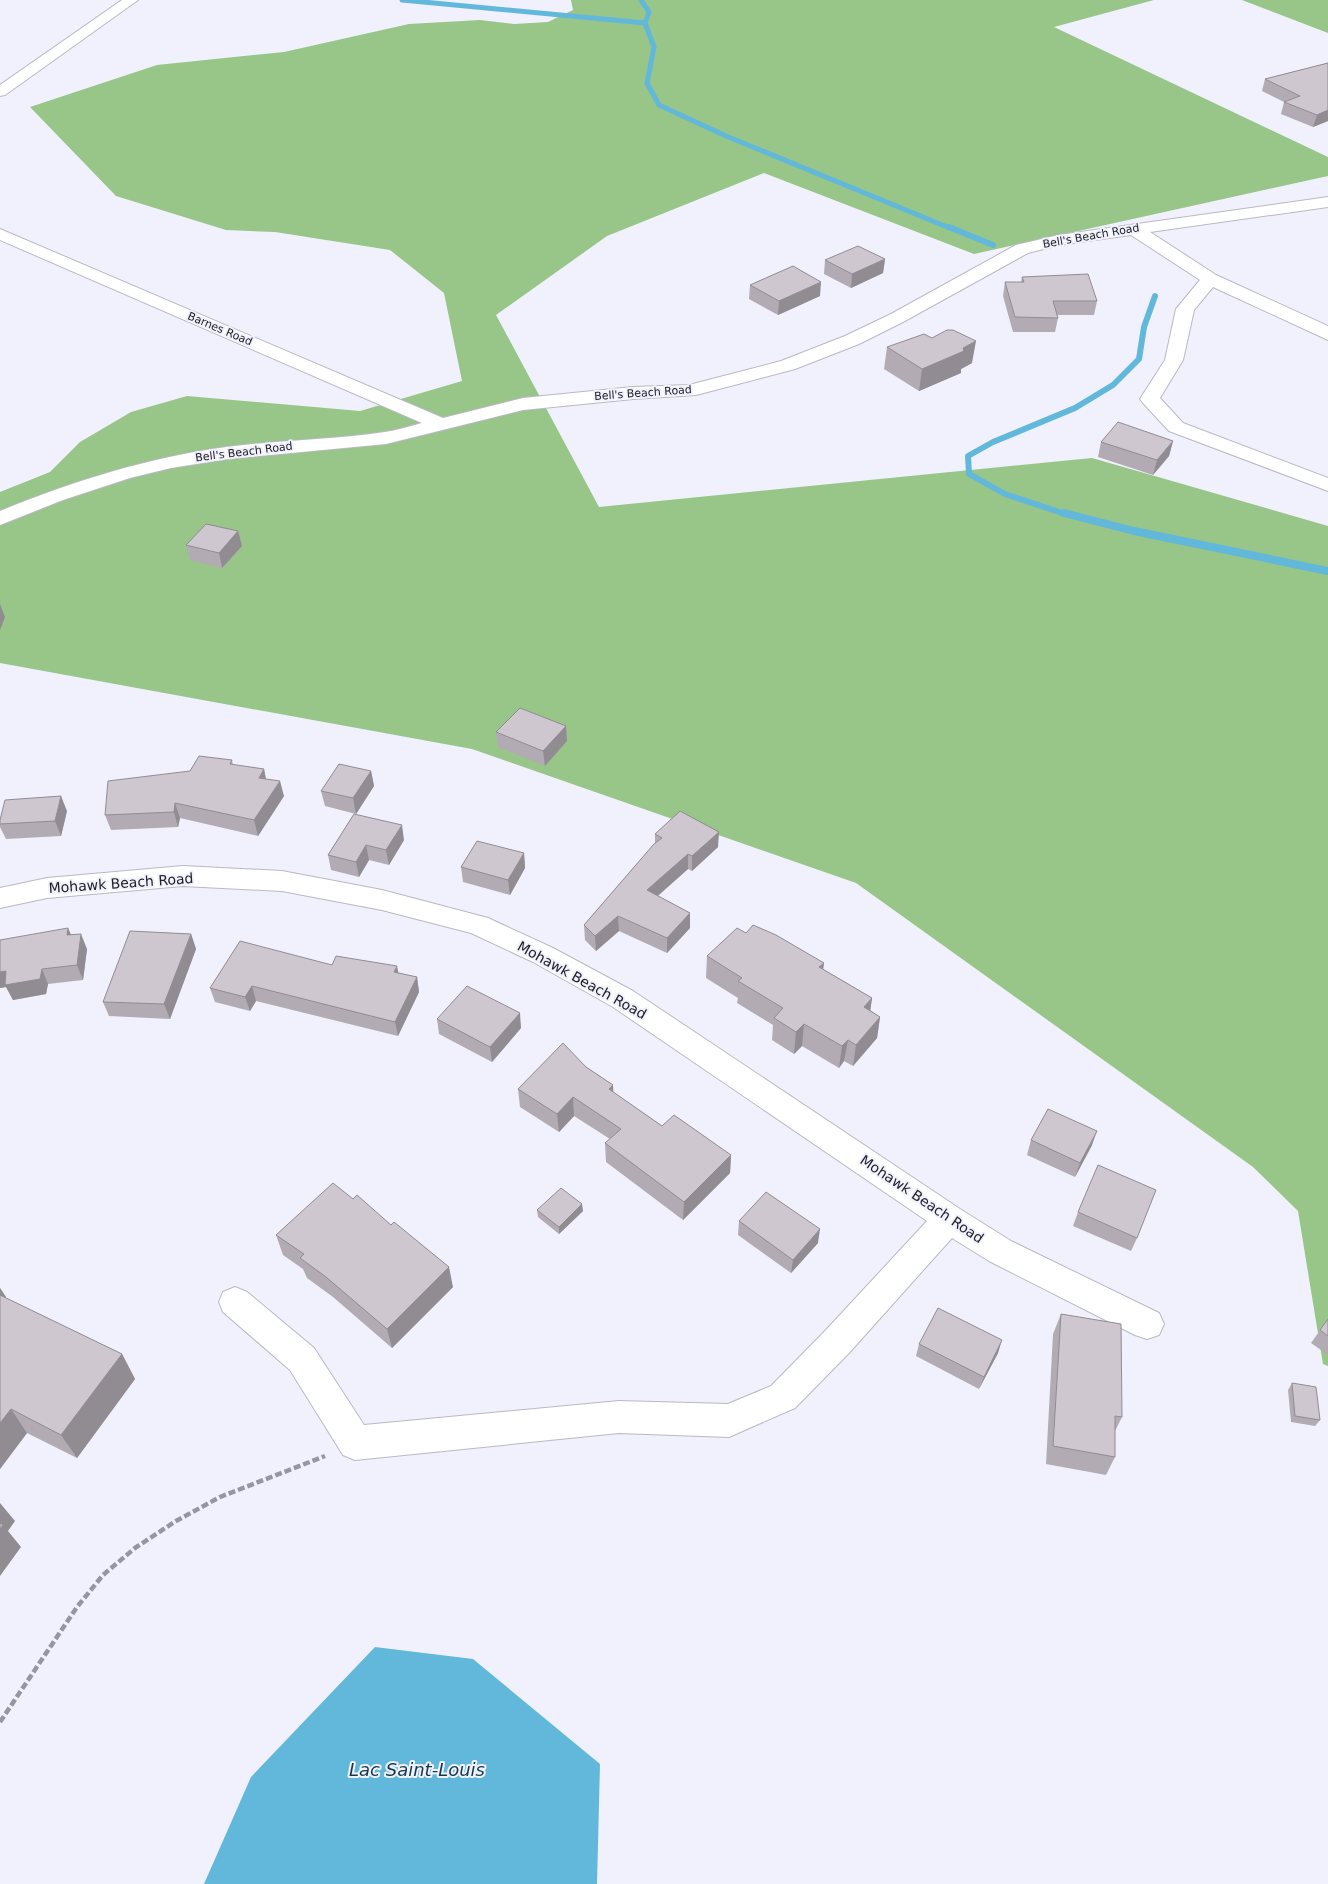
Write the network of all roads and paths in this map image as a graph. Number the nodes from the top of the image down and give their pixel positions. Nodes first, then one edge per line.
1 (131, 0) edge
2 (0, 92) edge
3 (1328, 202) edge
4 (1133, 229) junction
5 (0, 234) edge
6 (1210, 279) junction
7 (1328, 334) edge
8 (441, 424) junction
9 (1328, 485) edge
10 (0, 519) edge
11 (0, 898) edge
12 (949, 1219) junction
13 (236, 1302) dead end
14 (1146, 1324) dead end
15 (355, 1443) junction
16 (0, 1722) edge

1 - 2 street
3 - 4 street, Bell's Beach Road
4 - 6 street
4 - 8 street, Bell's Beach Road
5 - 8 street, Barnes Road
6 - 7 street
6 - 9 street
8 - 10 street, Bell's Beach Road
11 - 12 street, Mohawk Beach Road
12 - 14 street, Mohawk Beach Road
12 - 15 street
13 - 15 street
15 - 16 path

